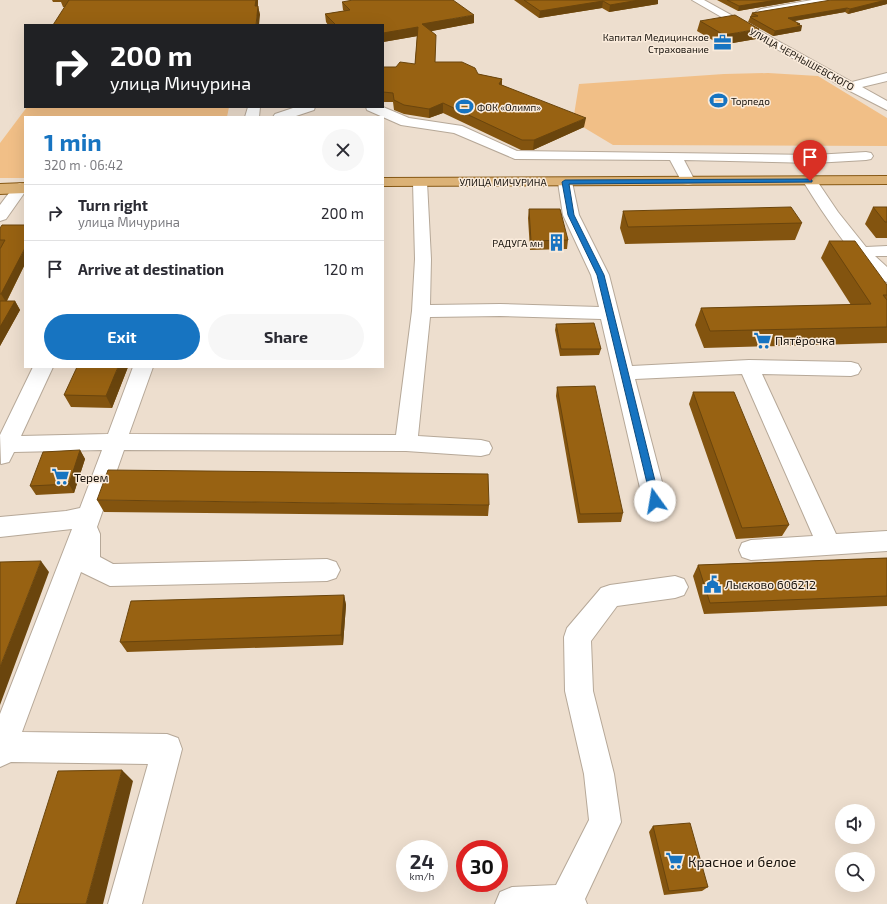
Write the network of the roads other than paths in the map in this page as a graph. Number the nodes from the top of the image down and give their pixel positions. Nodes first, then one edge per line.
1 (697, 0) edge
2 (829, 0) edge
3 (728, 17) junction
4 (887, 77) edge
5 (850, 86) junction
6 (887, 106) edge
7 (306, 108) edge
8 (374, 108) edge
9 (283, 116) edge
10 (676, 156) junction
11 (866, 156) dead end
12 (814, 159) junction
13 (887, 180) edge
14 (816, 181) junction
15 (384, 182) edge
16 (420, 182) junction
17 (565, 182) junction
18 (688, 182) junction
19 (22, 188) edge
20 (0, 189) edge
21 (0, 216) edge
22 (887, 251) edge
23 (861, 252) junction
24 (887, 278) edge
25 (421, 311) junction
26 (610, 313) junction
27 (749, 367) junction
28 (43, 368) edge
29 (143, 368) edge
30 (850, 369) dead end
31 (625, 373) junction
32 (115, 442) junction
33 (406, 443) junction
34 (480, 448) dead end
35 (3, 451) edge
36 (655, 501) dead end
37 (89, 516) junction
38 (0, 527) edge
39 (887, 541) edge
40 (829, 545) junction
41 (751, 550) dead end
42 (327, 570) dead end
43 (675, 587) dead end
44 (1, 750) edge
45 (568, 903) edge
46 (125, 904) edge
47 (512, 904) edge

1 - 3 street, УЛИЦА ЧЕРНЫШЕВСКОГО
2 - 3 street
3 - 5 street, УЛИЦА ЧЕРНЫШЕВСКОГО
4 - 5 street
5 - 6 street, УЛИЦА ЧЕРНЫШЕВСКОГО
7 - 9 street
8 - 10 street
10 - 12 street
10 - 18 street
11 - 12 street
12 - 14 street
13 - 14 main road, УЛИЦА МИЧУРИНА
14 - 18 main road, УЛИЦА МИЧУРИНА
14 - 23 street
15 - 16 main road, УЛИЦА МИЧУРИНА
16 - 17 main road, УЛИЦА МИЧУРИНА
16 - 25 street
17 - 18 main road, УЛИЦА МИЧУРИНА
17 - 26 street
19 - 20 main road
19 - 21 street
22 - 23 street
23 - 24 street
25 - 26 street
25 - 33 street
26 - 31 street
27 - 30 street
27 - 31 street
27 - 40 street
28 - 35 street
29 - 32 street
31 - 36 street
32 - 33 street
32 - 35 street
32 - 37 street
33 - 34 street
37 - 38 street
37 - 42 street
37 - 44 street
39 - 40 street
40 - 41 street
43 - 45 street
44 - 46 street
45 - 47 street

